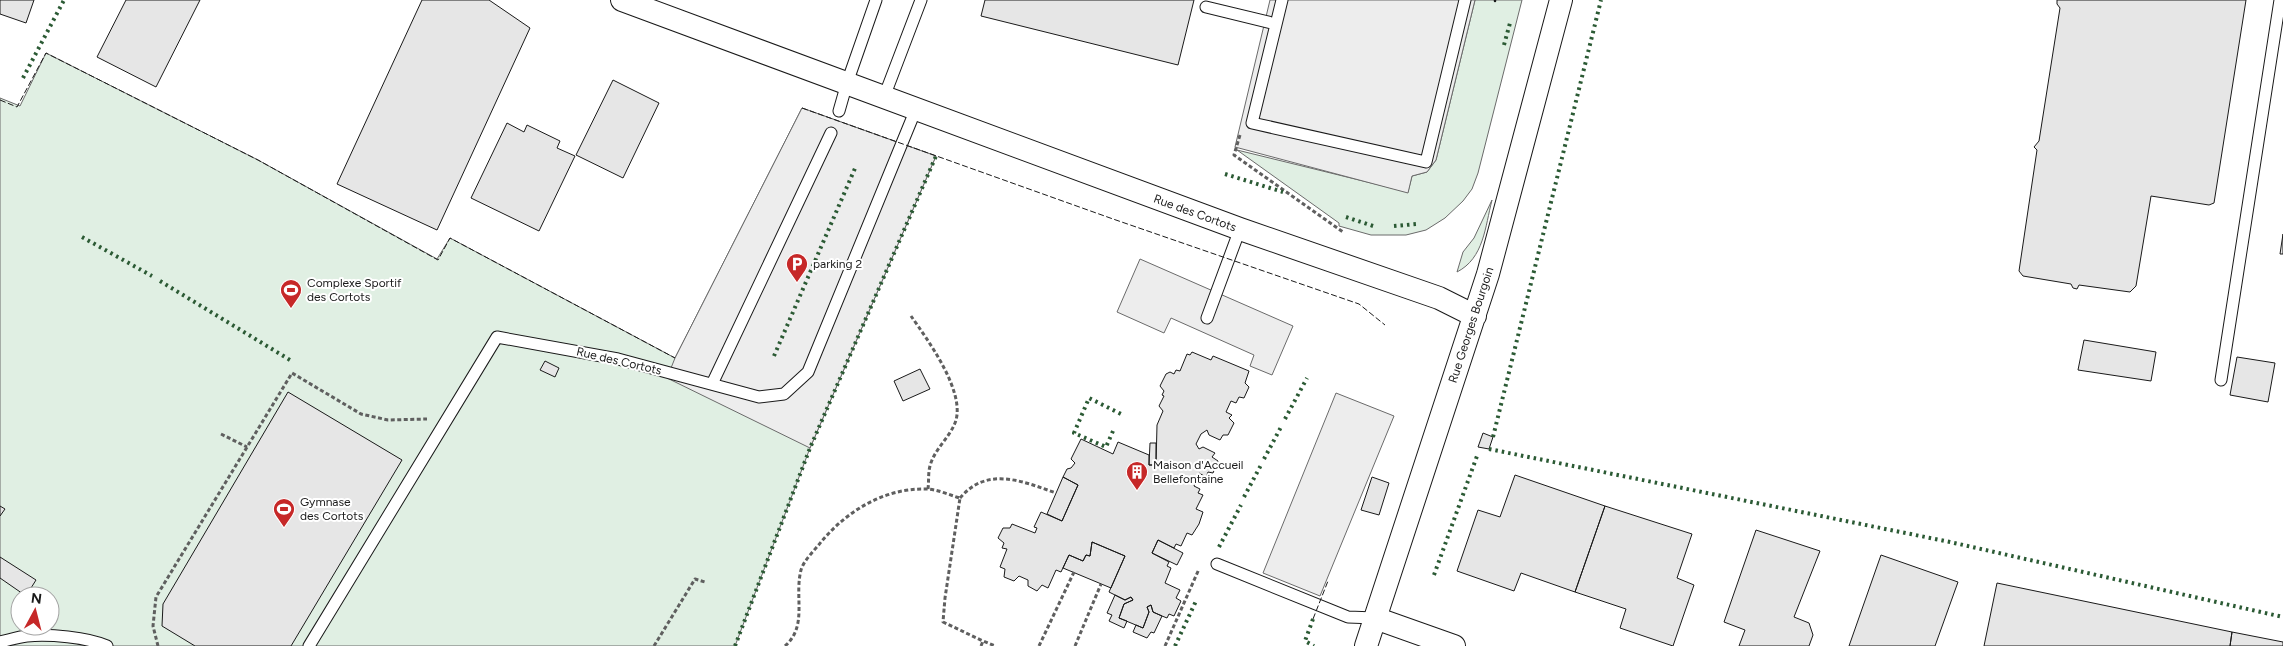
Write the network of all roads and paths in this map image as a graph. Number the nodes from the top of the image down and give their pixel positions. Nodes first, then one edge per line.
1 (622, 0) edge
2 (876, 0) edge
3 (921, 0) edge
4 (1282, 0) edge
5 (1465, 0) edge
6 (1561, 0) edge
7 (2280, 0) edge
8 (1206, 7) dead end
9 (1276, 24) junction
10 (847, 83) junction
11 (884, 97) junction
12 (916, 109) junction
13 (839, 111) dead end
14 (1252, 122) junction
15 (831, 133) dead end
16 (1240, 229) junction
17 (1343, 232) dead end
18 (910, 316) dead end
19 (1475, 316) junction
20 (1207, 318) dead end
21 (2221, 380) dead end
22 (712, 384) junction
23 (448, 418) junction
24 (221, 434) dead end
25 (247, 447) junction
26 (928, 489) junction
27 (1056, 493) dead end
28 (960, 498) junction
29 (1217, 564) joint
30 (1074, 572) dead end
31 (705, 582) dead end
32 (1101, 584) dead end
33 (1375, 618) junction
34 (983, 641) junction
35 (0, 642) edge
36 (107, 646) edge
37 (158, 646) edge
38 (308, 646) edge
39 (654, 646) edge
40 (784, 646) edge
41 (981, 646) edge
42 (995, 646) edge
43 (1039, 646) edge
44 (1075, 646) edge
45 (1165, 646) edge
46 (1366, 646) edge
47 (1454, 646) edge

1 - 10 street, Rue des Cortots
2 - 10 lane
3 - 11 lane
4 - 9 lane
5 - 14 lane
6 - 19 street, Rue Georges Bourgoin
7 - 21 lane
8 - 9 lane
9 - 14 lane
10 - 11 street, Rue des Cortots
10 - 13 lane
11 - 12 street, Rue des Cortots
12 - 16 street, Rue des Cortots
12 - 22 lane, Rue des Cortots
14 - 17 path
15 - 22 lane
16 - 19 street, Rue des Cortots
16 - 20 lane
18 - 26 path
19 - 33 street, Rue Georges Bourgoin
22 - 23 lane, Rue des Cortots
23 - 25 path
23 - 38 lane, Rue des Cortots
24 - 25 path
25 - 37 path
26 - 28 path
26 - 40 path
27 - 28 path
28 - 34 path
29 - 33 lane
29 - 45 path
30 - 43 path
31 - 39 path
32 - 44 path
33 - 46 street, Rue Georges Bourgoin
33 - 47 street
34 - 41 path
34 - 42 path
35 - 36 lane

